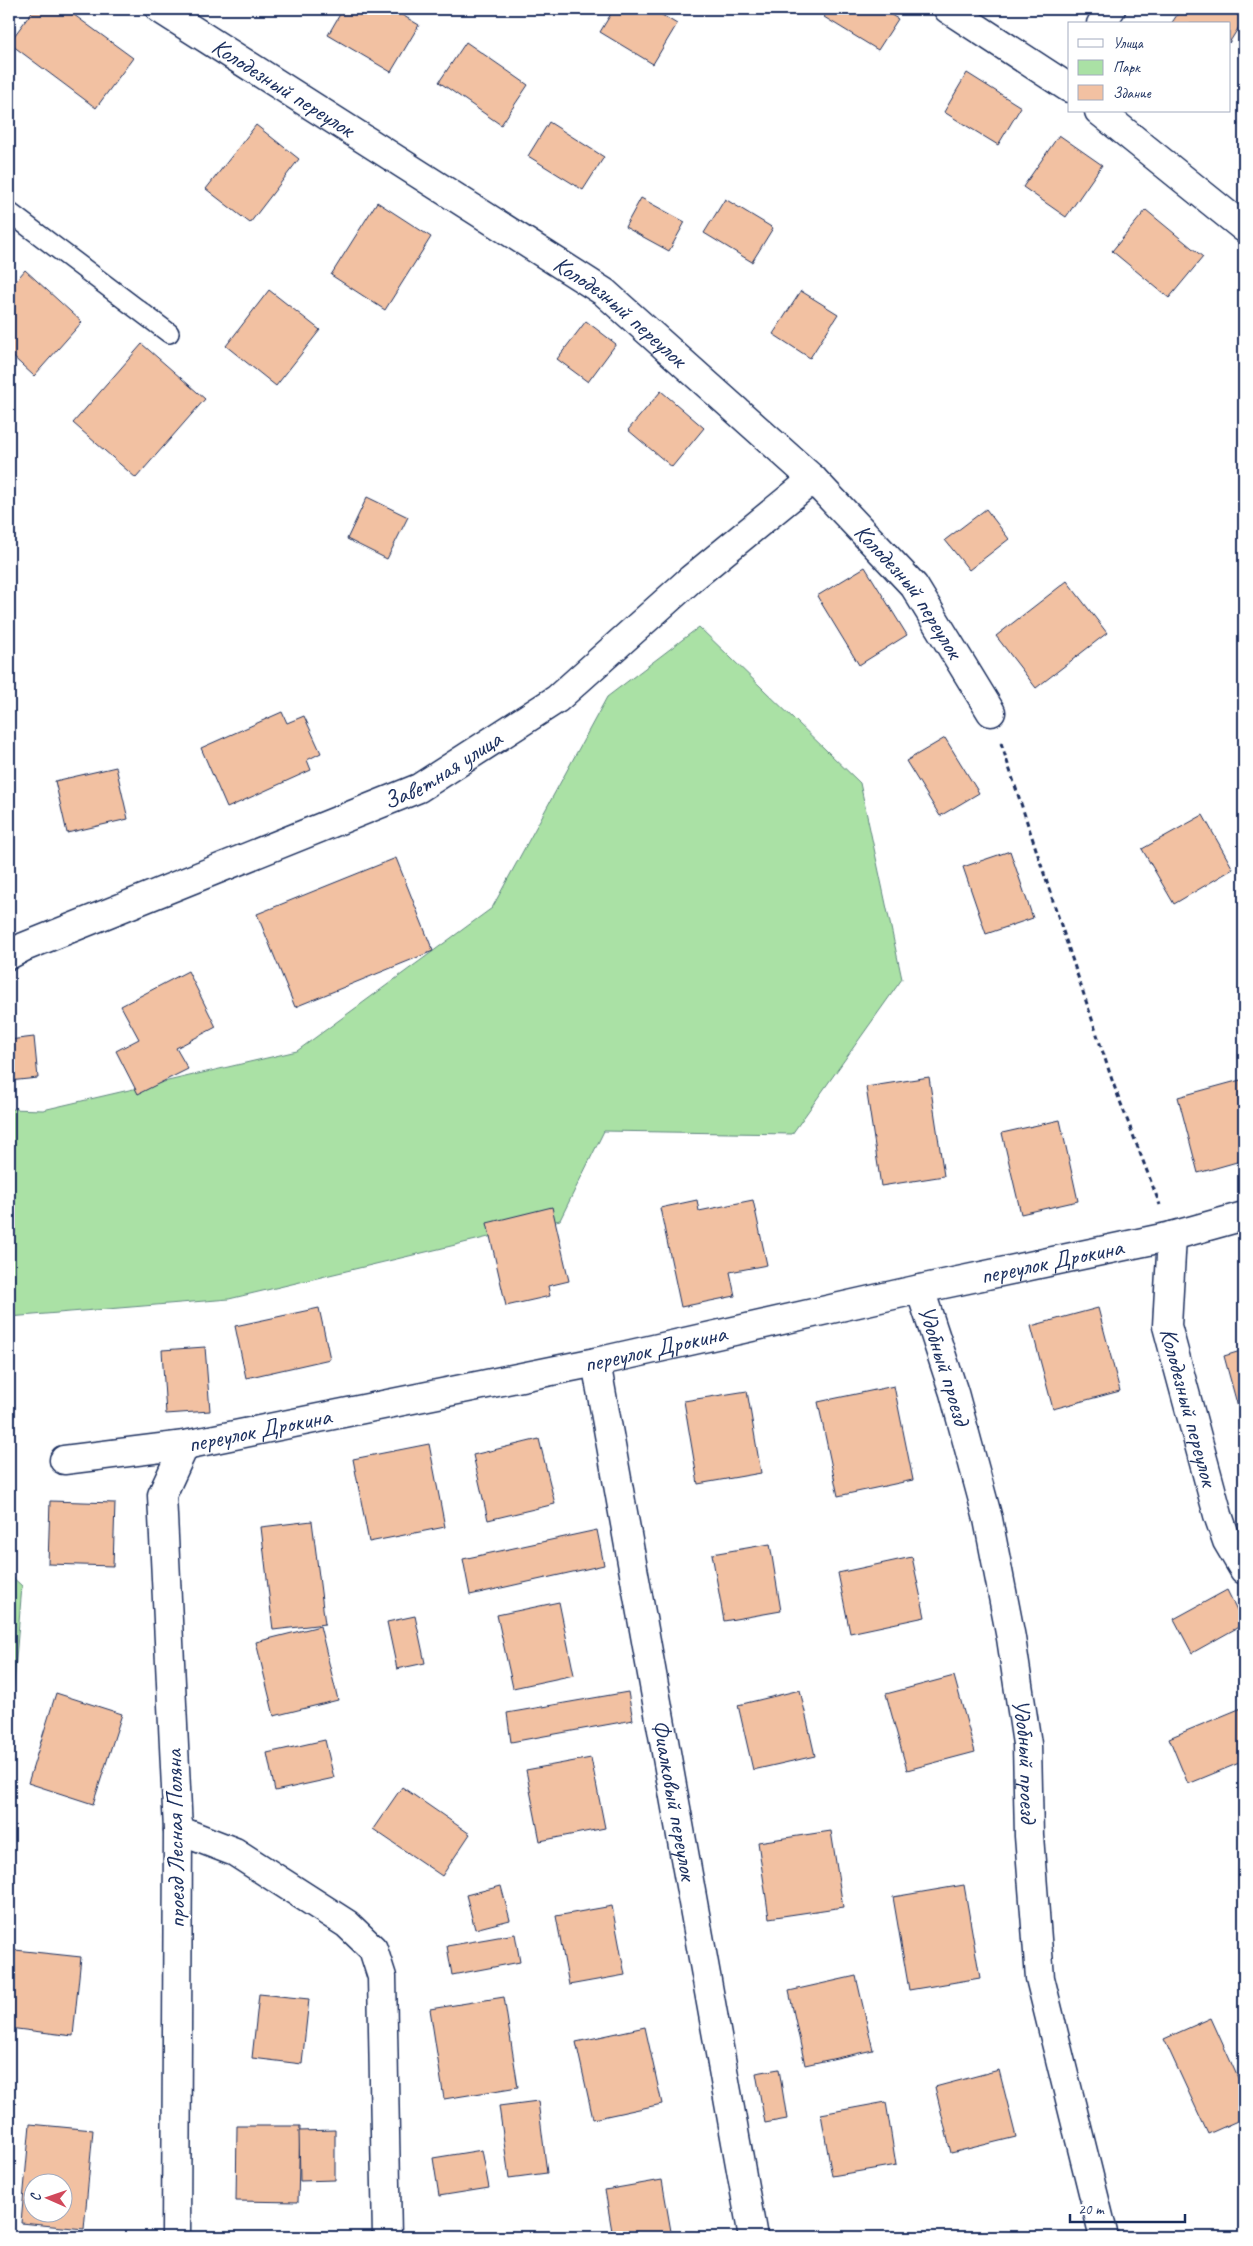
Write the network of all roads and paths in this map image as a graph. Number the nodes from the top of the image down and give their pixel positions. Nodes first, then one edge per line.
1 (160, 9) edge
2 (948, 9) edge
3 (1111, 9) edge
4 (1102, 22) edge
5 (1067, 81) edge
6 (1100, 112) edge
7 (9, 212) edge
8 (1244, 228) edge
9 (169, 333) dead end
10 (813, 479) junction
11 (990, 712) joint
12 (9, 955) edge
13 (1244, 1216) edge
14 (1172, 1236) junction
15 (920, 1289) junction
16 (596, 1362) junction
17 (185, 1445) junction
18 (64, 1460) dead end
19 (1244, 1570) edge
20 (178, 1830) junction
21 (176, 2237) edge
22 (387, 2237) edge
23 (753, 2237) edge
24 (1104, 2237) edge

1 - 10 street, Колодезный переулок
2 - 5 street
3 - 4 street
6 - 8 street
7 - 9 lane
10 - 11 street, Колодезный переулок
10 - 12 street, Заветная улица
11 - 14 path
13 - 14 street, переулок Дрокина
14 - 15 street, переулок Дрокина
14 - 19 street, Колодезный переулок
15 - 16 street, переулок Дрокина
15 - 24 street, Удобный проезд
16 - 17 street, переулок Дрокина
16 - 23 street, Фиалковый переулок
17 - 18 street, переулок Дрокина
17 - 20 street, проезд Лесная Поляна
20 - 21 street, проезд Лесная Поляна
20 - 22 street

